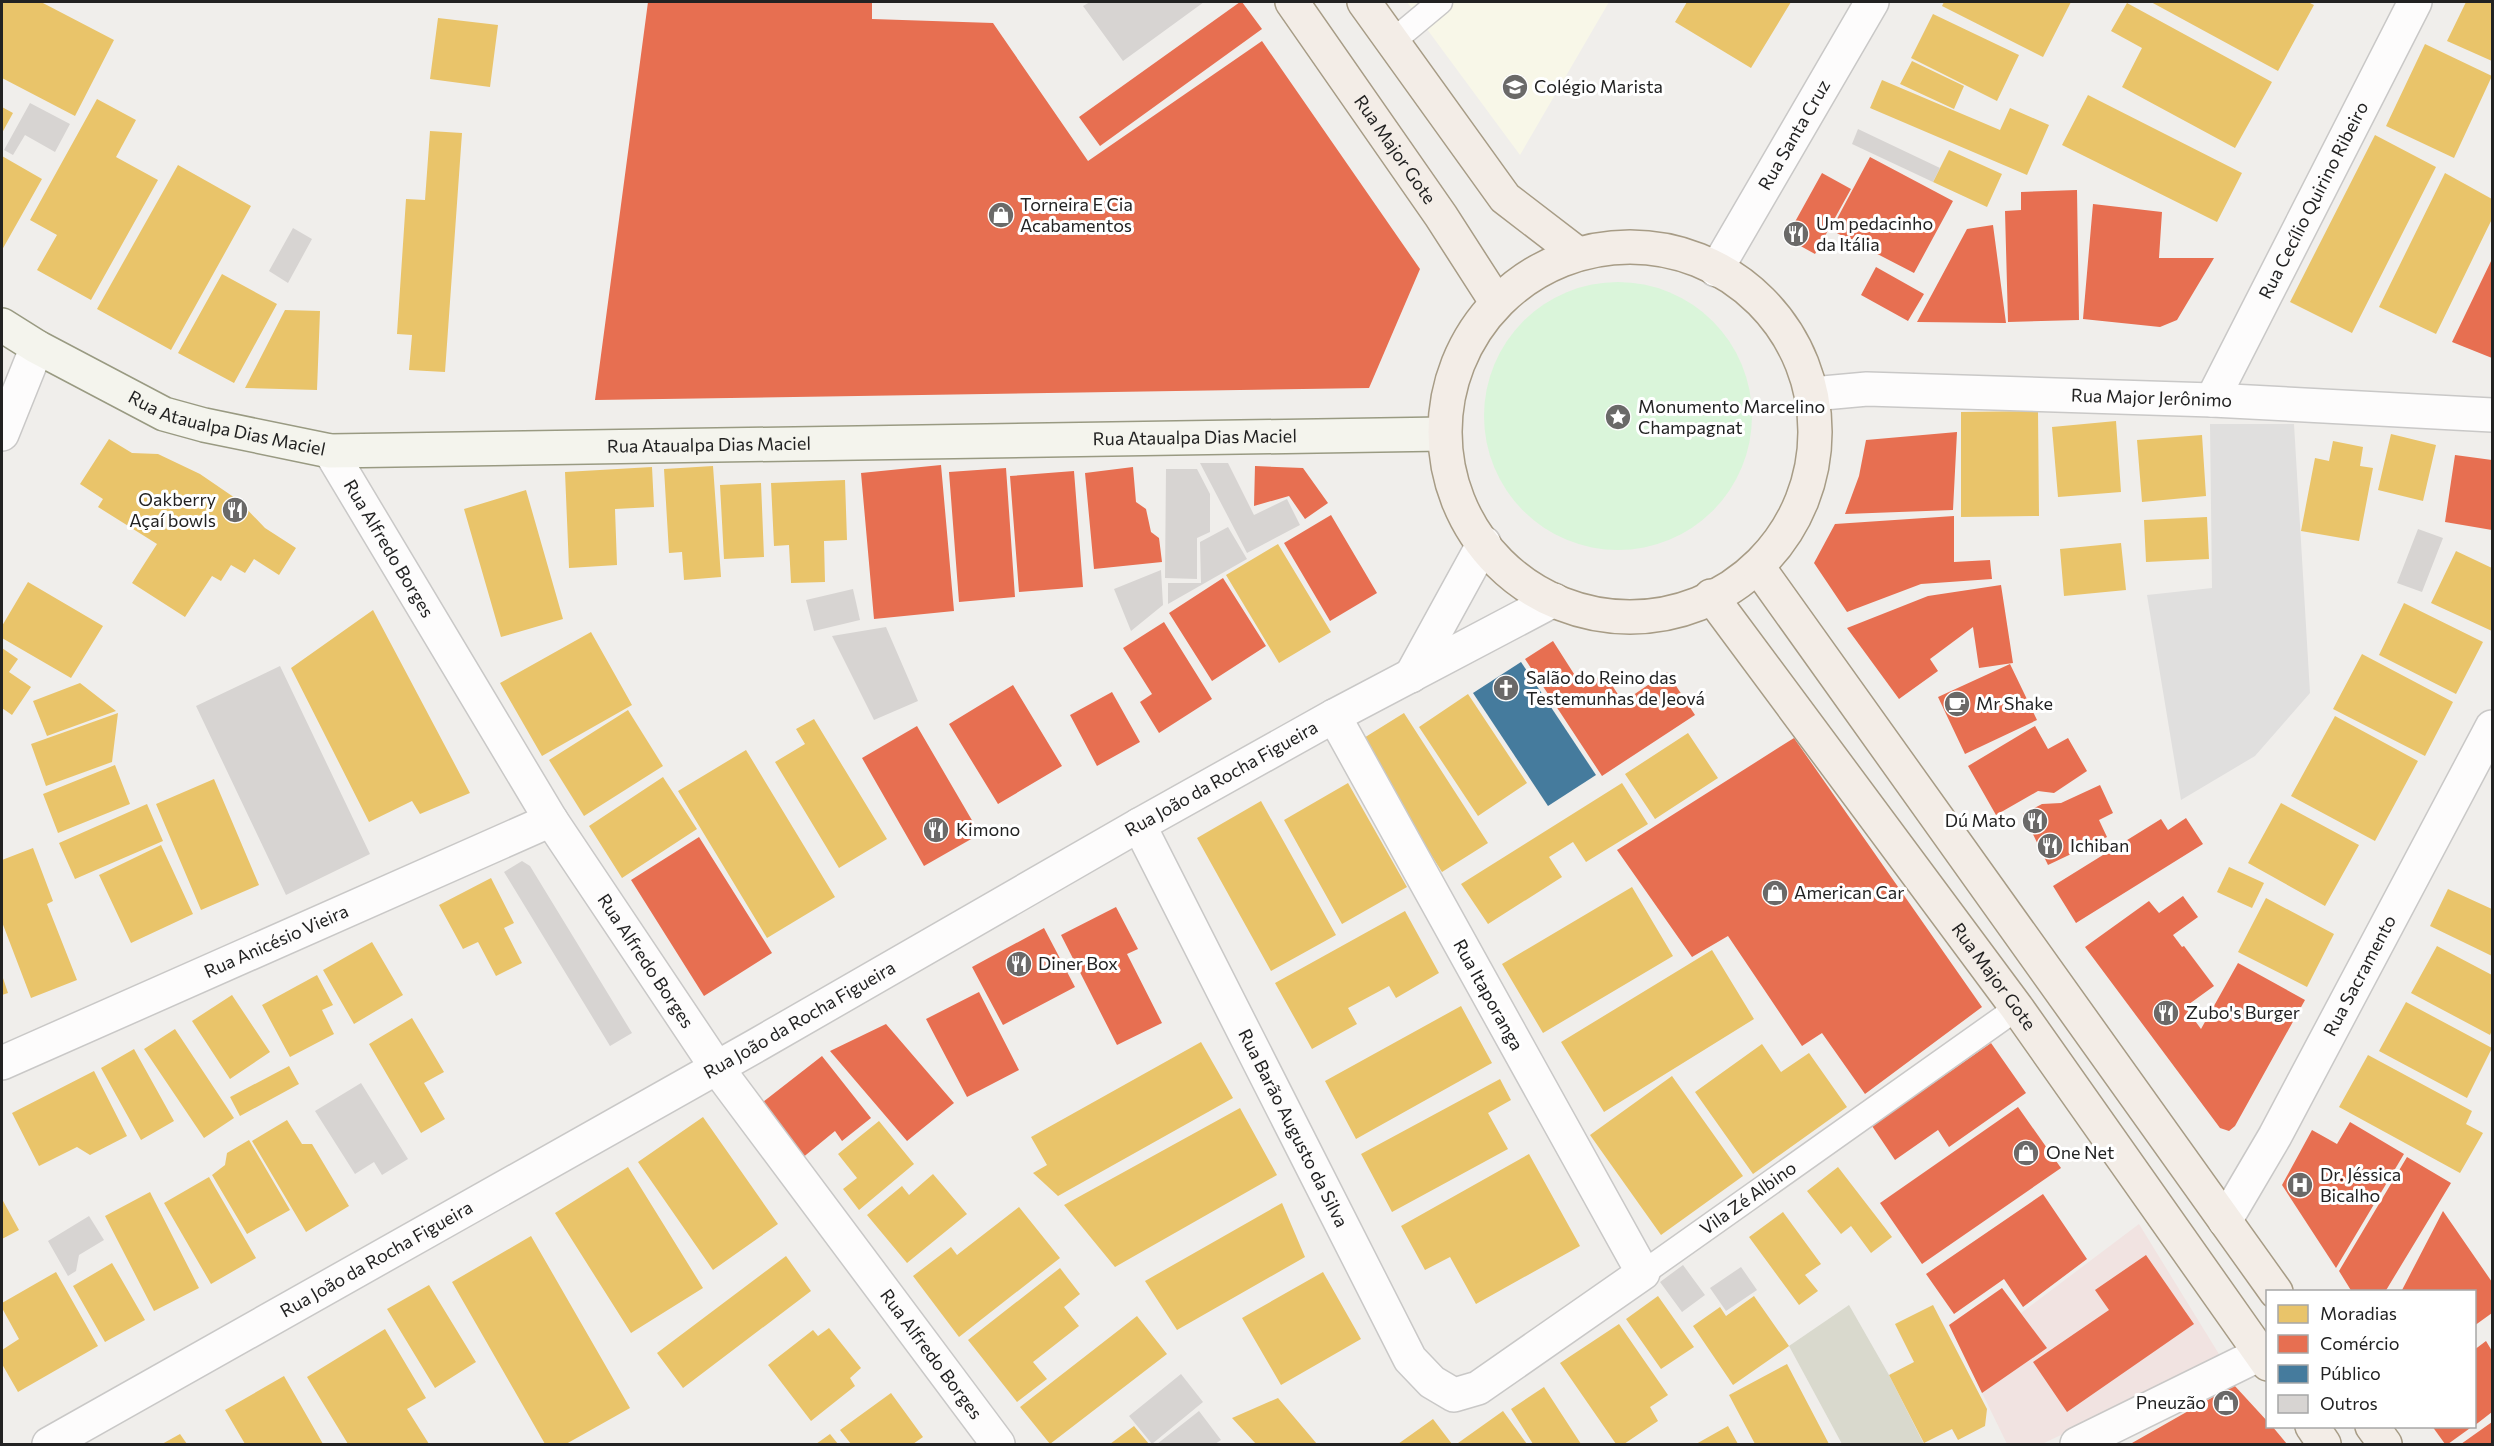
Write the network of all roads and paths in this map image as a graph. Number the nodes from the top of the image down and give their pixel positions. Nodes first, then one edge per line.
1 (1292, 2) edge
2 (1364, 2) edge
3 (1440, 2) edge
4 (1872, 2) edge
5 (2415, 2) edge
6 (1392, 42) junction
7 (1578, 254) junction
8 (1716, 270) junction
9 (1496, 300) junction
10 (2, 325) edge
11 (37, 347) junction
12 (1812, 394) junction
13 (2212, 400) junction
14 (2493, 415) edge
15 (2, 434) edge
16 (1443, 434) junction
17 (330, 451) junction
18 (1484, 543) junction
19 (1758, 567) junction
20 (1711, 597) junction
21 (1554, 600) junction
22 (1411, 676) junction
23 (1334, 716) junction
24 (2490, 737) edge
25 (551, 820) junction
26 (1138, 825) junction
27 (2017, 1008) junction
28 (2, 1063) edge
29 (717, 1068) junction
30 (2225, 1221) junction
31 (1643, 1273) junction
32 (2275, 1290) edge
33 (2264, 1359) edge
34 (1478, 1388) joint
35 (2313, 1428) edge
36 (2373, 1428) edge
37 (988, 1441) edge
38 (49, 1444) edge
39 (2077, 1444) edge
40 (2324, 1444) edge
41 (2385, 1444) edge

1 - 9 main road, Rua Major Gote
2 - 6 main road
3 - 6 lane
4 - 8 street, Rua Santa Cruz
5 - 13 street, Rua Cecílio Quirino Ribeiro
6 - 7 main road
7 - 8 main road
7 - 9 main road
8 - 12 main road
9 - 16 main road
10 - 11 street, Rua Ataualpa Dias Maciel
11 - 15 street
11 - 17 street, Rua Ataualpa Dias Maciel
12 - 13 street, Rua Major Jerônimo
12 - 19 main road
13 - 14 street, Rua Major Jerônimo
16 - 17 street, Rua Ataualpa Dias Maciel
16 - 18 main road
17 - 25 street, Rua Alfredo Borges
18 - 21 main road
18 - 22 street
19 - 20 main road
19 - 30 main road
20 - 21 main road
20 - 27 main road, Rua Major Gote
21 - 22 street, Rua João da Rocha Figueira
22 - 23 street, Rua João da Rocha Figueira
23 - 26 street, Rua João da Rocha Figueira
23 - 31 street, Rua Itaporanga
24 - 30 street, Rua Sacramento
25 - 28 street, Rua Anicésio Vieira
25 - 29 street, Rua Alfredo Borges
26 - 29 street, Rua João da Rocha Figueira
26 - 34 street, Rua Barão Augusto da Silva
27 - 31 lane, Vila Zé Albino
27 - 33 main road, Rua Major Gote
29 - 37 street, Rua Alfredo Borges
29 - 38 street, Rua João da Rocha Figueira
30 - 32 main road
31 - 34 street, Vila Zé Albino
33 - 39 street
35 - 40 main road
36 - 41 main road

